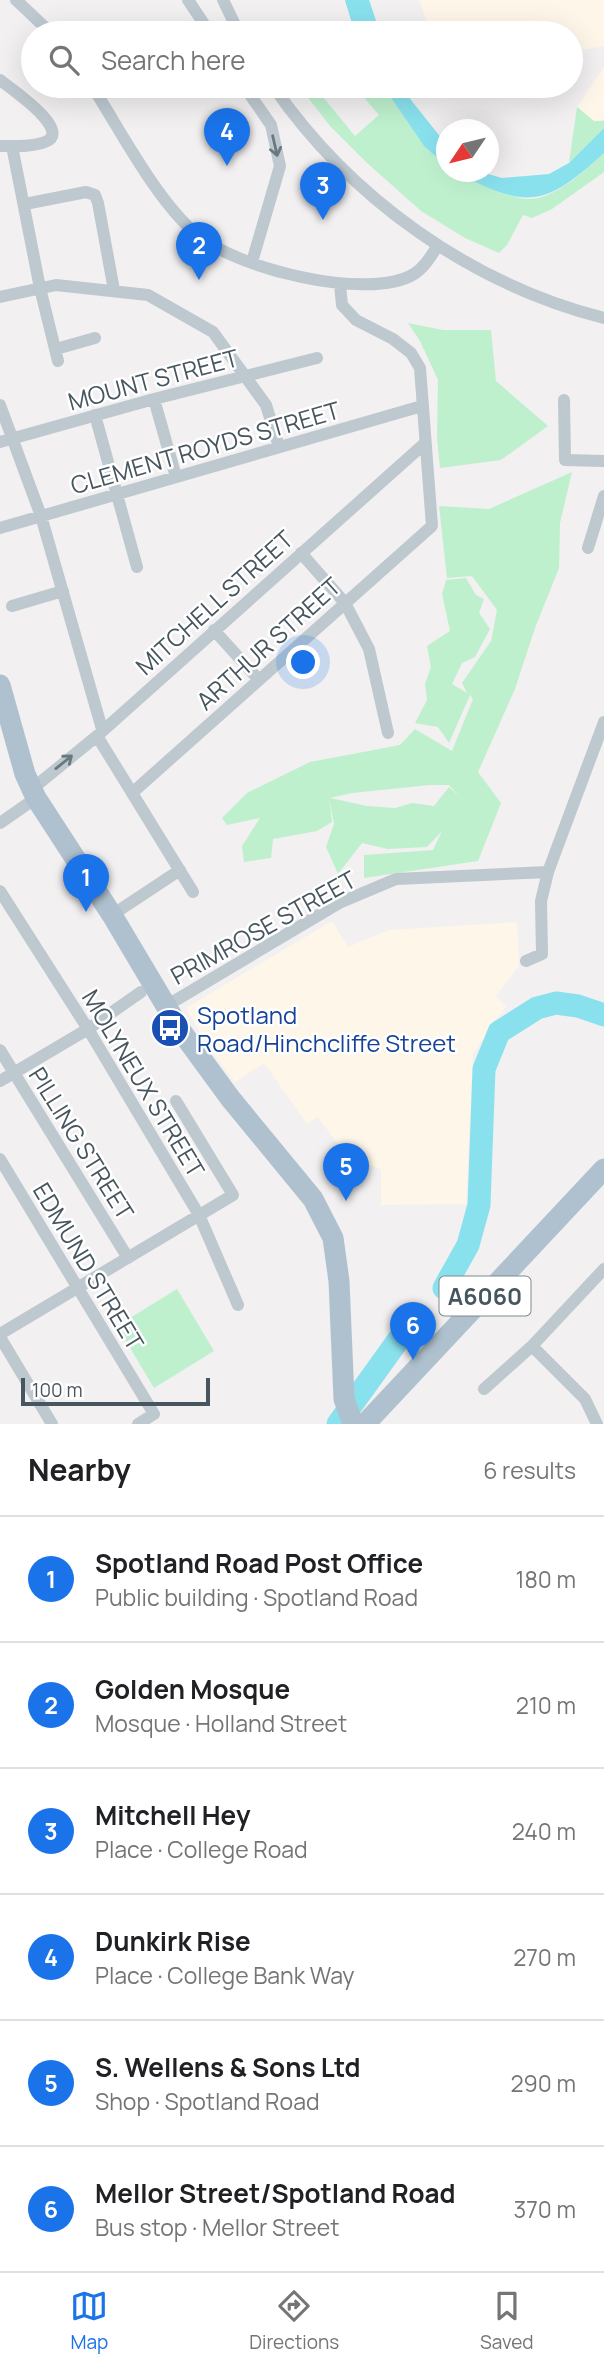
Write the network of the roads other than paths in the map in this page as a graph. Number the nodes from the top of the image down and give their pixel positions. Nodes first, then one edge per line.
1 (16, 0) edge
2 (188, 0) edge
3 (223, 0) edge
4 (38, 21) edge
5 (202, 21) edge
6 (233, 21) edge
7 (0, 80) edge
8 (21, 97) edge
9 (22, 98) edge
10 (100, 98) edge
11 (252, 98) edge
12 (282, 98) edge
13 (6, 146) edge
14 (25, 204) junction
15 (438, 245) junction
16 (252, 262) junction
17 (340, 285) junction
18 (40, 288) junction
19 (114, 290) junction
20 (0, 297) edge
21 (604, 318) edge
22 (95, 338) dead end
23 (317, 358) dead end
24 (246, 376) junction
25 (154, 399) junction
26 (564, 400) dead end
27 (0, 405) edge
28 (422, 406) junction
29 (95, 415) junction
30 (5, 440) edge
31 (424, 444) junction
32 (279, 447) junction
33 (604, 461) edge
34 (176, 477) junction
35 (116, 494) junction
36 (604, 496) edge
37 (41, 516) junction
38 (0, 528) edge
39 (588, 548) dead end
40 (301, 553) junction
41 (137, 567) dead end
42 (62, 591) junction
43 (345, 603) junction
44 (12, 606) dead end
45 (214, 630) junction
46 (259, 680) junction
47 (0, 685) edge
48 (604, 722) edge
49 (6, 731) edge
50 (99, 733) junction
51 (388, 733) dead end
52 (34, 793) junction
53 (132, 793) junction
54 (0, 823) edge
55 (180, 870) junction
56 (548, 872) junction
57 (0, 891) edge
58 (193, 892) dead end
59 (112, 915) junction
60 (526, 961) dead end
61 (141, 992) dead end
62 (166, 1006) junction
63 (88, 1029) junction
64 (0, 1050) edge
65 (13, 1073) junction
66 (0, 1081) edge
67 (176, 1101) dead end
68 (0, 1159) edge
69 (604, 1169) edge
70 (199, 1215) junction
71 (128, 1258) junction
72 (604, 1269) edge
73 (78, 1288) junction
74 (238, 1305) dead end
75 (0, 1336) edge
76 (533, 1346) junction
77 (484, 1389) dead end
78 (356, 1423) edge
79 (52, 1424) edge
80 (138, 1424) edge
81 (597, 1424) edge

1 - 4 street
2 - 5 street
3 - 6 street
7 - 8 street
9 - 13 street
10 - 16 street
11 -> 16 street
12 - 15 street
13 - 14 street
14 - 18 street
14 - 19 street
15 - 17 street
15 - 21 street
16 - 17 street
17 - 28 street
18 - 19 street
18 - 20 street
18 - 22 street
19 - 24 street
23 - 24 street, MOUNT STREET
24 - 25 street, MOUNT STREET
24 - 32 street
25 - 29 street, MOUNT STREET
25 - 34 street
26 - 33 street
27 - 30 street
28 - 31 street
28 - 32 street, CLEMENT ROYDS STREET
29 - 30 street, MOUNT STREET
29 - 35 street
30 - 37 street
31 - 40 street, MITCHELL STREET
31 - 43 street, ARTHUR STREET
32 - 34 street, CLEMENT ROYDS STREET
34 - 35 street, CLEMENT ROYDS STREET
35 - 37 street, CLEMENT ROYDS STREET
35 - 41 street
36 - 39 street
37 - 38 street, CLEMENT ROYDS STREET
37 - 42 street
40 - 43 street
40 - 45 street, MITCHELL STREET
42 - 44 street
42 - 50 street
43 - 46 street, ARTHUR STREET
43 - 51 street
45 - 46 street
45 - 50 street, MITCHELL STREET
46 - 53 street, ARTHUR STREET
47 - 49 main road
48 - 56 street
49 - 52 main road
52 -> 50 street, MITCHELL STREET
50 - 53 street
52 - 54 street, MITCHELL STREET
52 - 59 main road
53 - 55 street
55 - 58 street
55 - 59 street
56 - 60 street
56 - 62 street, PRIMROSE STREET
57 - 63 street, MOLYNEUX STREET
59 - 62 main road
61 - 63 street
62 - 78 main road
63 - 65 street
63 - 70 street, MOLYNEUX STREET
64 - 65 street, PILLING STREET
65 - 66 street
65 - 71 street, PILLING STREET
67 - 70 street
68 - 73 street, EDMUND STREET
69 - 78 main road, A6060
70 - 71 street
70 - 74 street, MOLYNEUX STREET
71 - 73 street
72 - 76 street
73 - 75 street
73 - 80 street, EDMUND STREET
75 - 79 street
76 - 77 street
76 - 81 street

